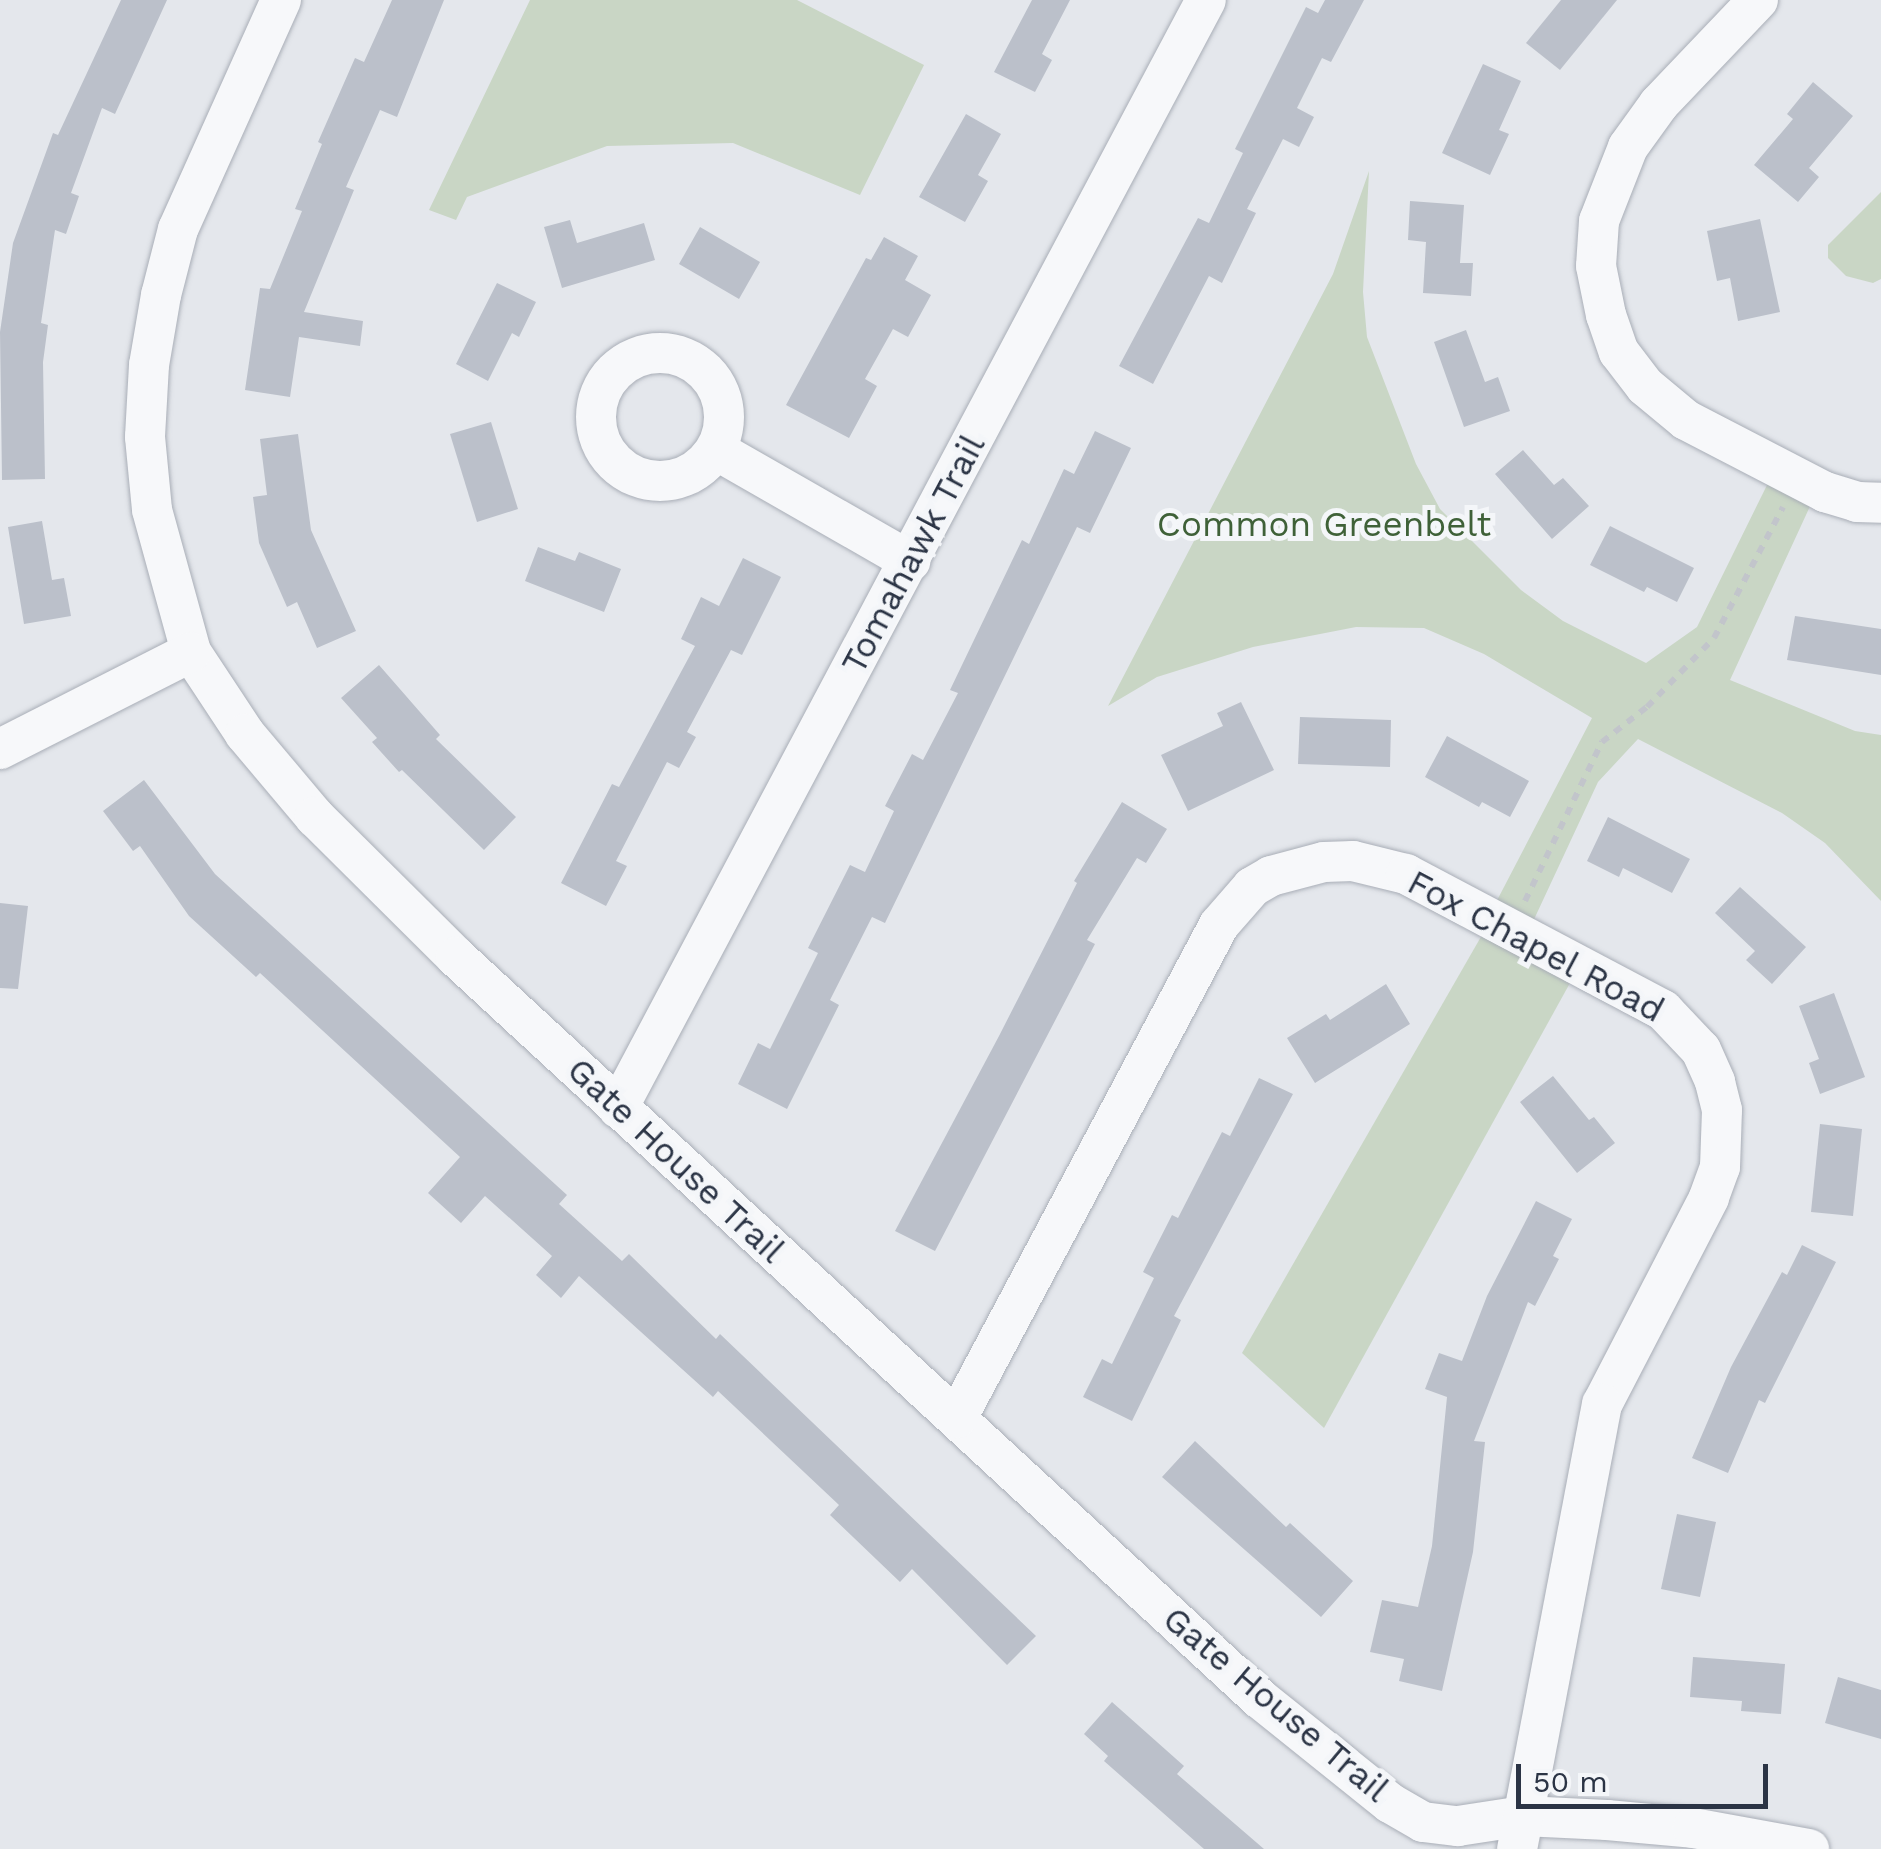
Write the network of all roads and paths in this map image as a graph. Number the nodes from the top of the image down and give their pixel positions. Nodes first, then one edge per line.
1 (280, 0) edge
2 (1206, 0) edge
3 (1758, 0) edge
4 (716, 450) dead end
5 (1797, 480) junction
6 (1881, 503) edge
7 (910, 560) junction
8 (191, 652) junction
9 (0, 749) edge
10 (1512, 928) junction
11 (618, 1108) junction
12 (957, 1418) junction
13 (1520, 1832) edge
14 (1808, 1849) edge

1 - 8 street, Gate House Trail
2 - 7 street, Tomahawk Trail
3 - 5 street
4 - 7 street
5 - 6 street
5 - 10 path
7 - 11 street, Tomahawk Trail
8 - 9 street
8 - 11 street, Gate House Trail
10 - 12 street, Fox Chapel Road
10 - 13 street, Fox Chapel Road
11 - 12 street, Gate House Trail
12 - 13 street, Gate House Trail
13 - 14 street, Gate House Trail

